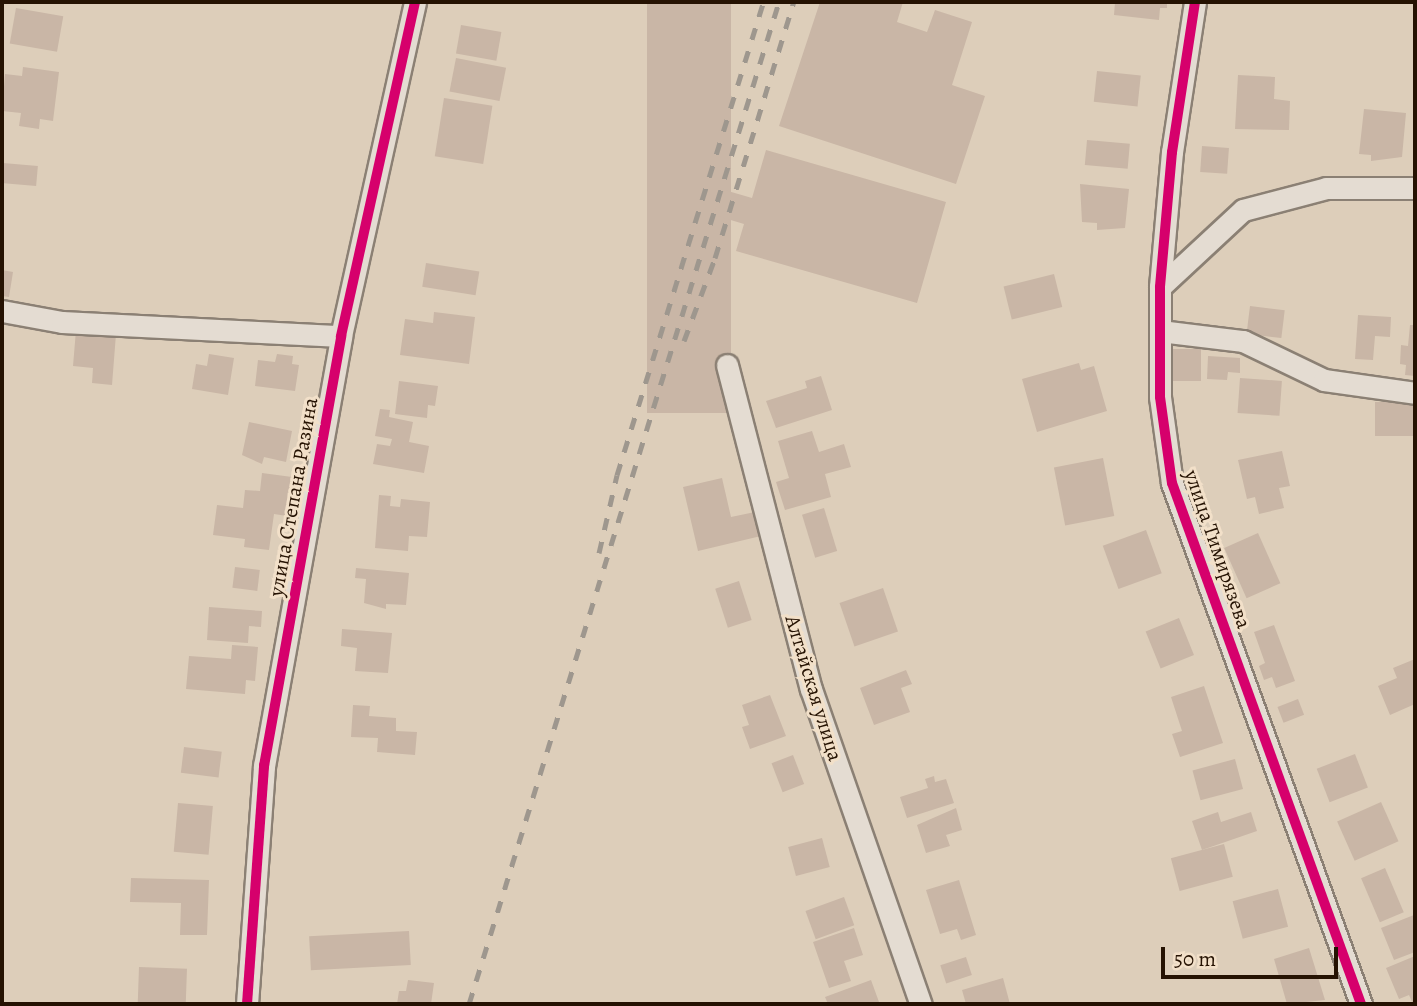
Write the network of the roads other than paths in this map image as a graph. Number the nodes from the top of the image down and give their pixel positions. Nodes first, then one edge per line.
1 (415, 2) edge
2 (1195, 2) edge
3 (1415, 188) edge
4 (1160, 287) junction
5 (2, 312) edge
6 (1160, 331) junction
7 (341, 336) junction
8 (727, 365) dead end
9 (1415, 393) edge
10 (247, 1004) edge
11 (921, 1004) edge
12 (1361, 1004) edge

1 - 7 street, улица Степана Разина
2 - 4 street, улица Тимирязева
3 - 4 street
4 - 6 street, улица Тимирязева
5 - 7 street
6 - 9 street
6 - 12 street, улица Тимирязева
7 - 10 street, улица Степана Разина
8 - 11 street, Алтайская улица

